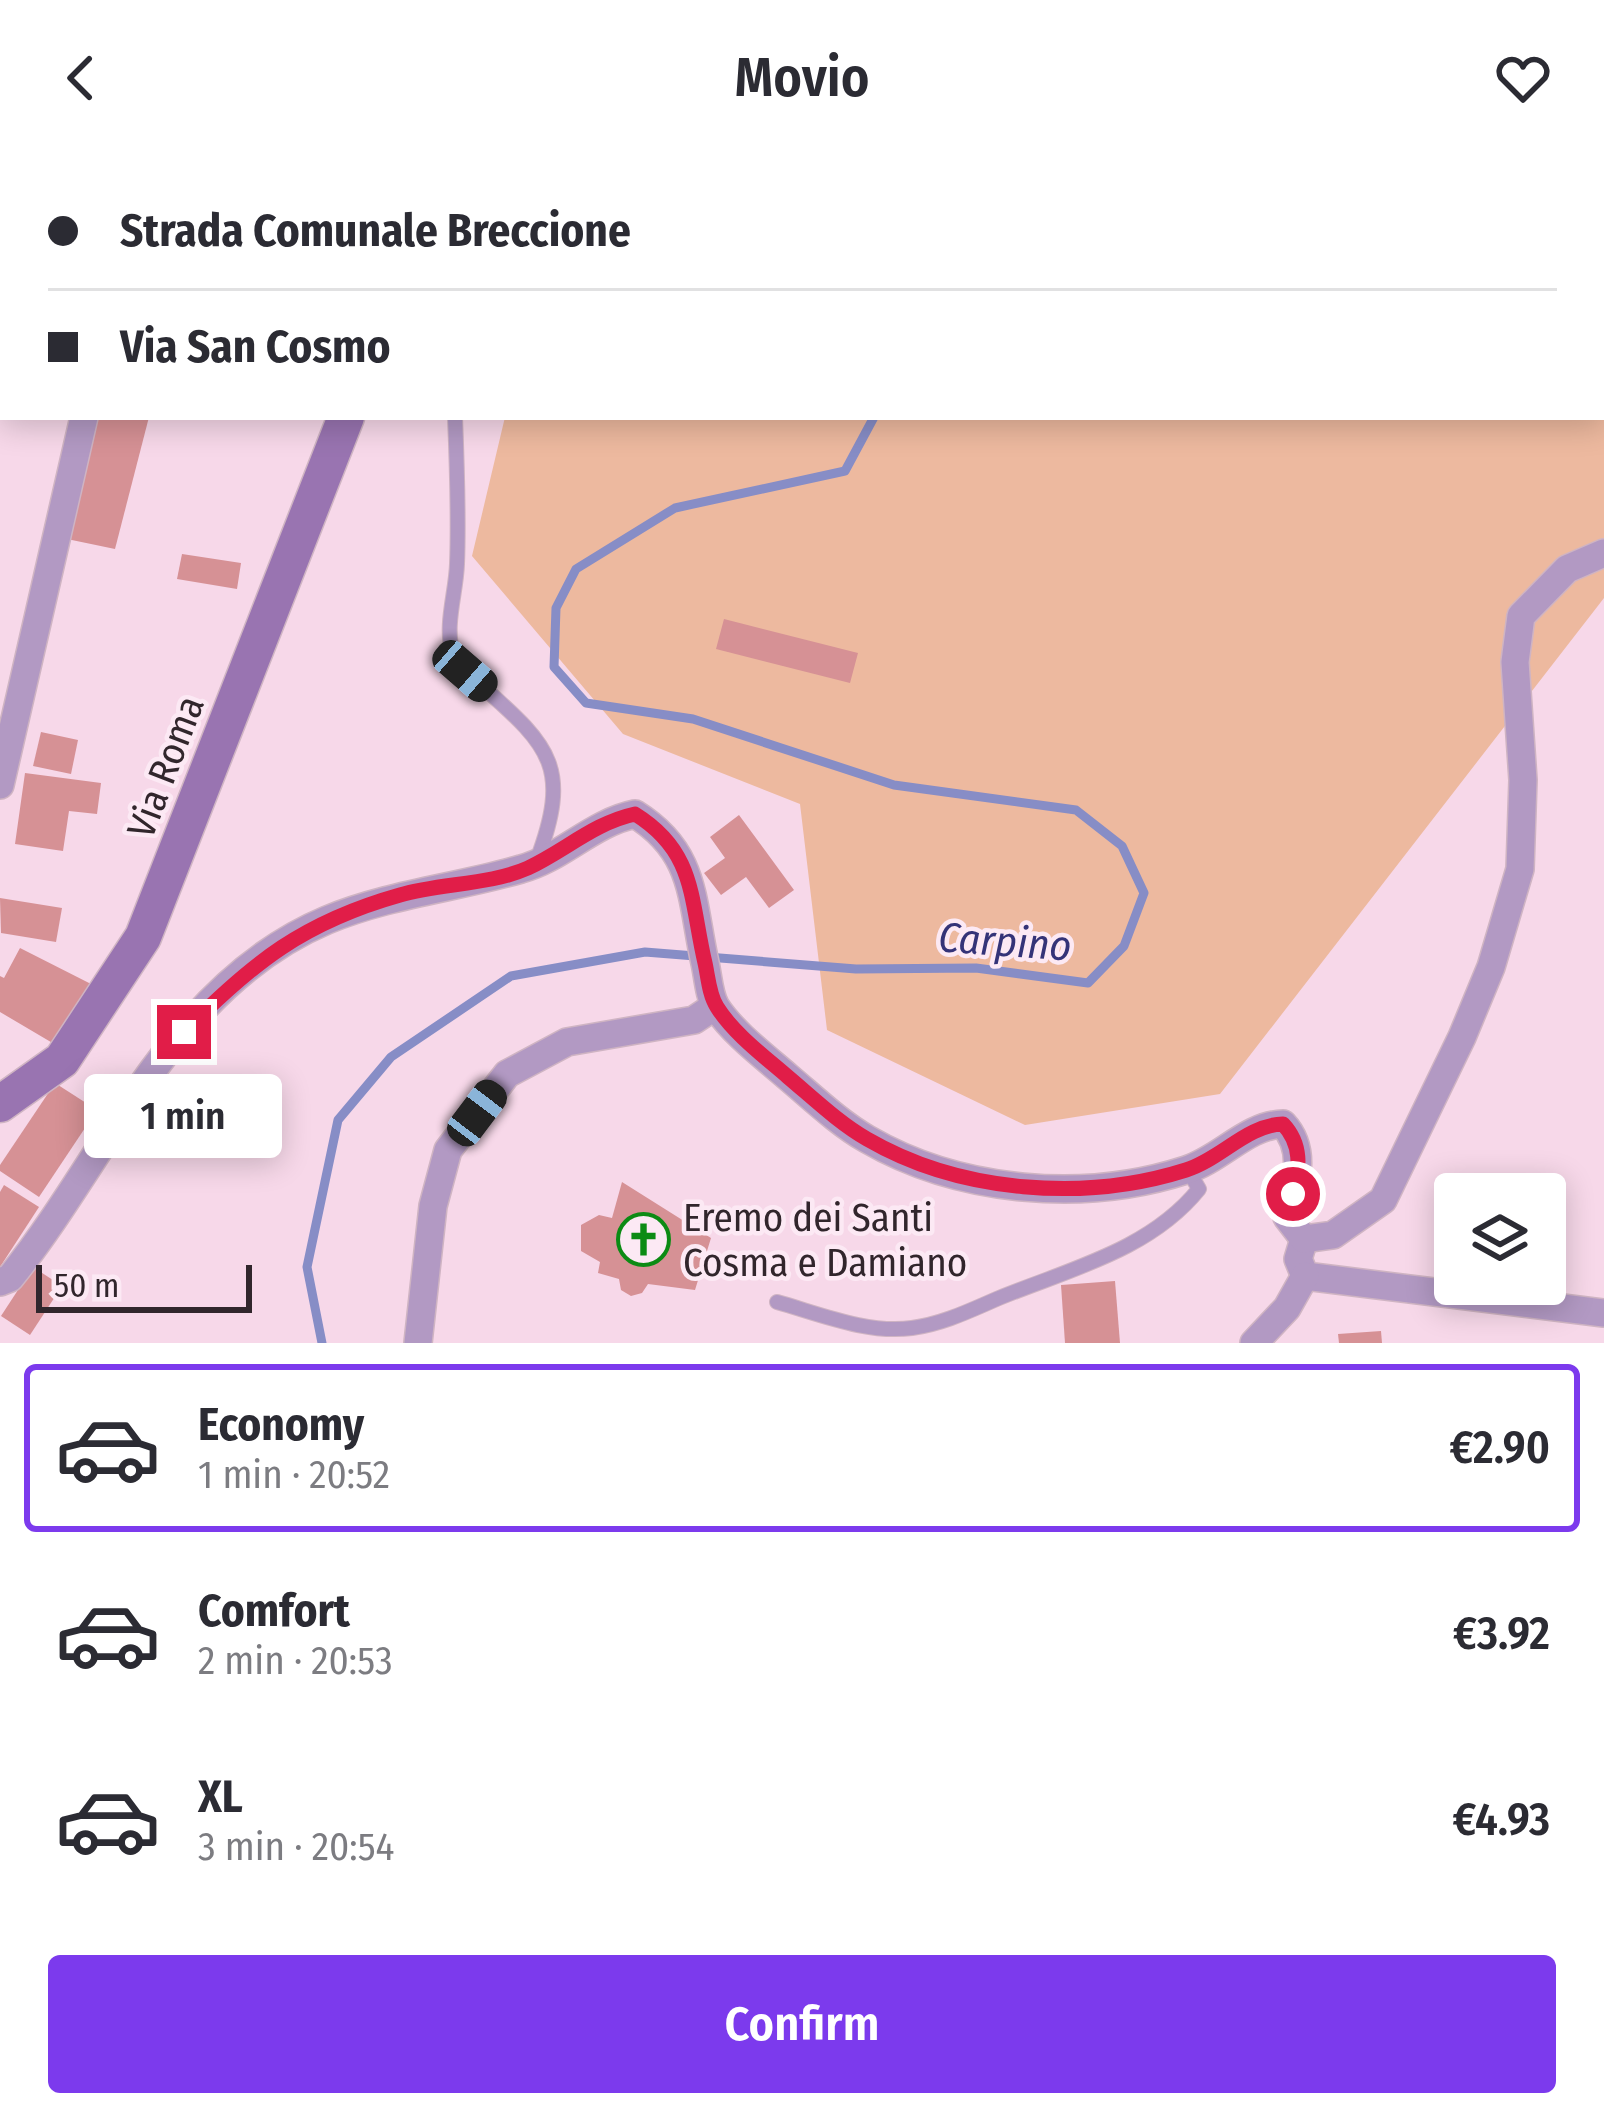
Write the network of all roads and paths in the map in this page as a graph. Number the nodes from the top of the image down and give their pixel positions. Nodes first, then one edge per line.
1 (84, 420) edge
2 (345, 420) edge
3 (455, 420) edge
4 (1604, 553) edge
5 (0, 785) edge
6 (537, 862) junction
7 (713, 998) junction
8 (0, 1104) edge
9 (1188, 1170) junction
10 (1304, 1239) junction
11 (1305, 1276) junction
12 (0, 1282) edge
13 (777, 1302) dead end
14 (1604, 1313) edge
15 (418, 1343) edge
16 (1255, 1343) edge

1 - 5 street
2 - 8 main road, Via Roma
3 - 6 lane
4 - 10 street
6 - 7 street
6 - 12 street
7 - 9 street
7 - 15 street
9 - 10 street
9 - 13 lane
10 - 11 street
11 - 14 street
11 - 16 street

